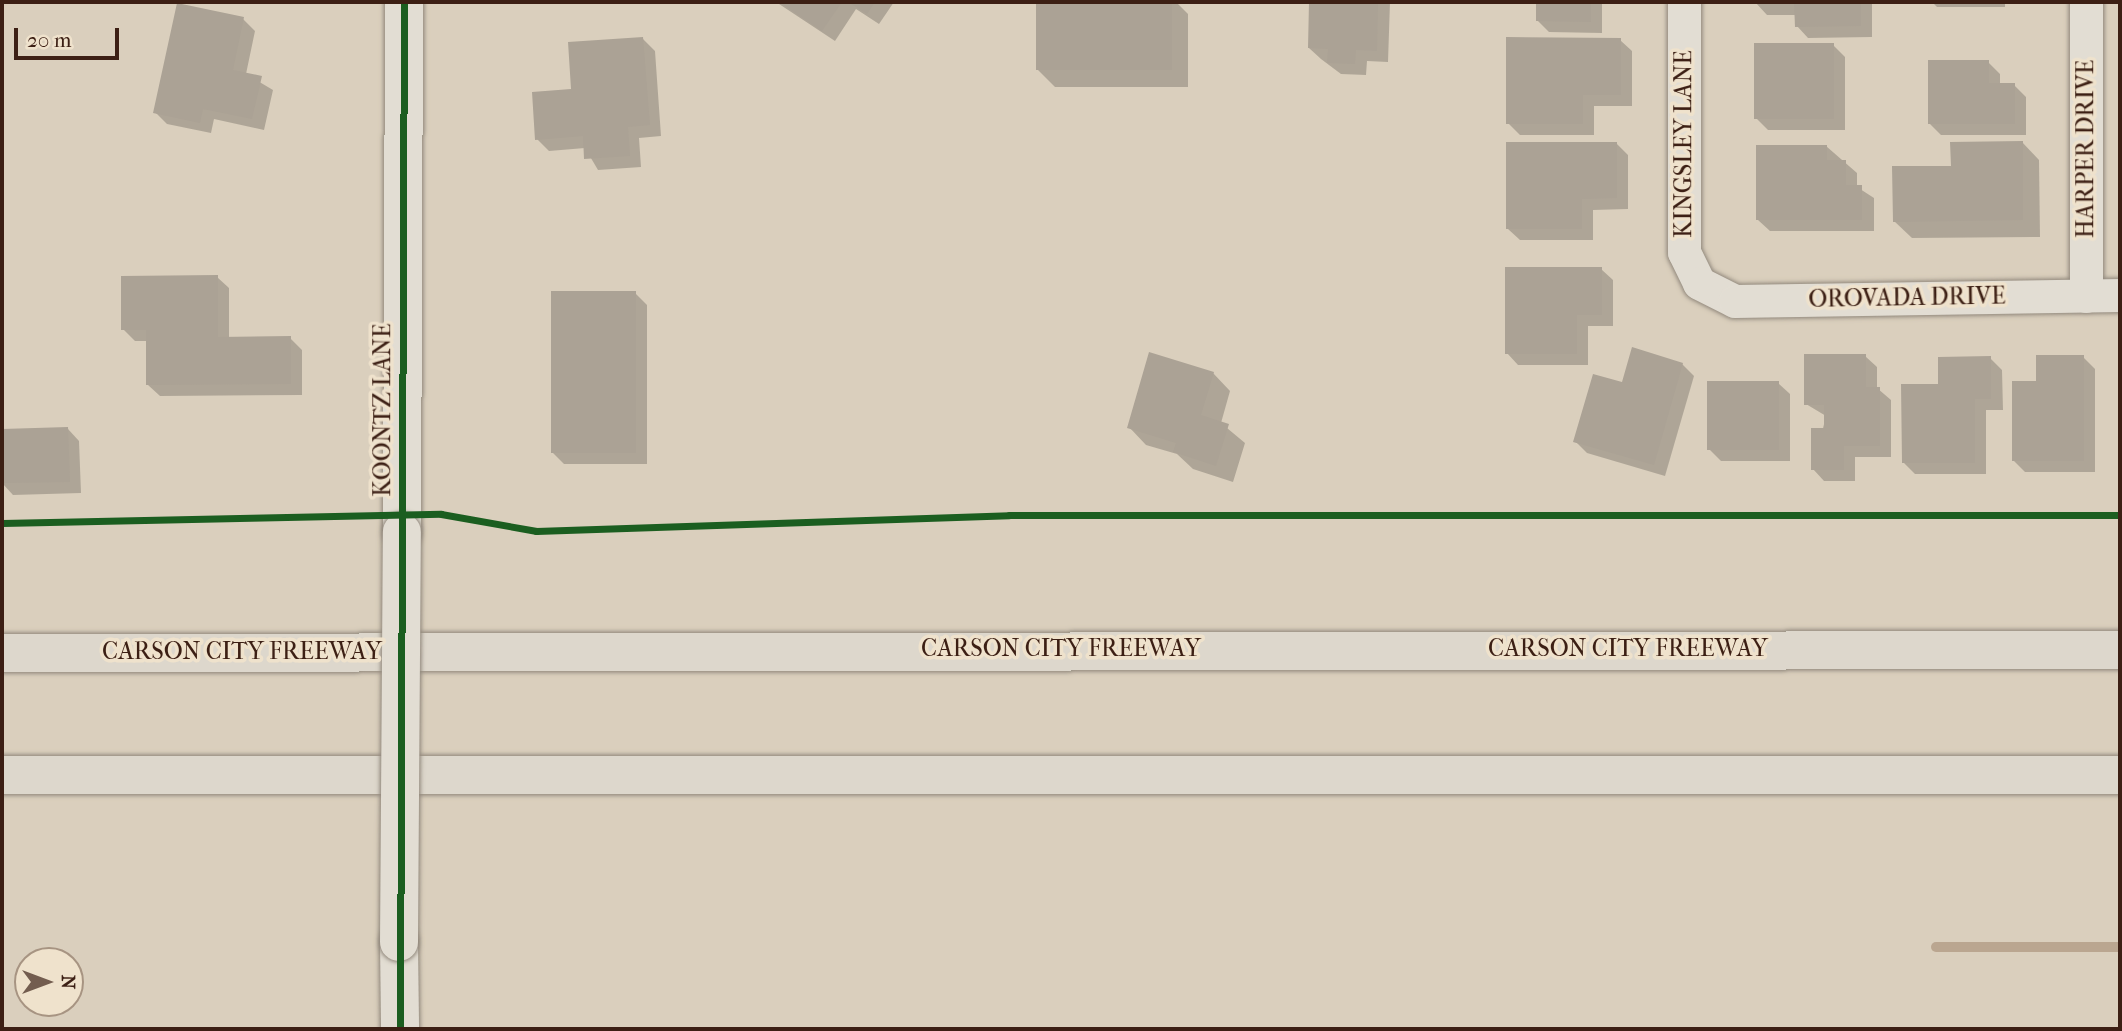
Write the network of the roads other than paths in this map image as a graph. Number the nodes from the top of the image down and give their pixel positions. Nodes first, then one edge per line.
1 (404, 2) edge
2 (1684, 2) edge
3 (2086, 2) edge
4 (1699, 283) joint
5 (2120, 295) edge
6 (2086, 296) junction
7 (2120, 650) edge
8 (2, 653) edge
9 (2, 775) edge
10 (2120, 775) edge
11 (400, 1029) edge

1 - 11 street, KOONTZ LANE, bridge
2 - 4 street, KINGSLEY LANE
3 - 6 street, HARPER DRIVE
4 - 6 street, OROVADA DRIVE
5 - 6 street, OROVADA DRIVE
7 - 8 highway, CARSON CITY FREEWAY
9 - 10 highway

